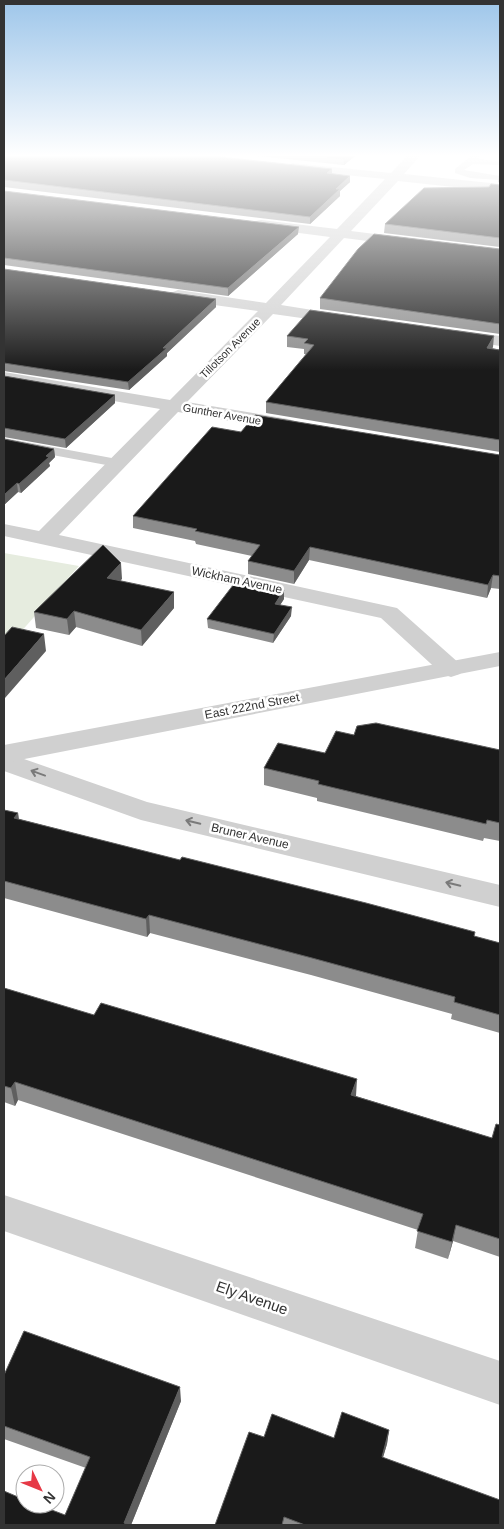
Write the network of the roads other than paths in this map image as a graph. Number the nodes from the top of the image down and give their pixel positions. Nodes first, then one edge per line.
1 (289, 227) edge
2 (345, 227) edge
3 (339, 234) junction
4 (423, 244) edge
5 (167, 293) edge
6 (270, 308) junction
7 (363, 321) edge
8 (442, 332) edge
9 (500, 341) edge
10 (4, 377) edge
11 (173, 405) junction
12 (304, 427) edge
13 (4, 442) edge
14 (118, 462) junction
15 (4, 530) edge
16 (44, 538) junction
17 (500, 659) edge
18 (451, 668) junction
19 (4, 754) edge
20 (4, 760) edge
21 (500, 896) edge
22 (4, 1213) edge
23 (500, 1382) edge

1 - 3 street
2 - 3 street, Tillotson Avenue
3 - 4 street
3 - 6 street, Tillotson Avenue
5 - 6 street
6 - 7 street
6 - 11 street, Tillotson Avenue
8 - 9 street
10 - 11 street, Gunther Avenue
11 - 12 street, Gunther Avenue
11 - 14 street, Tillotson Avenue
13 - 14 lane
14 - 16 street, Tillotson Avenue
15 - 16 street, Wickham Avenue
16 - 18 street, Wickham Avenue
17 - 18 street, East 222nd Street
18 - 19 street, East 222nd Street
21 -> 20 street, Bruner Avenue
22 - 23 street, Ely Avenue

